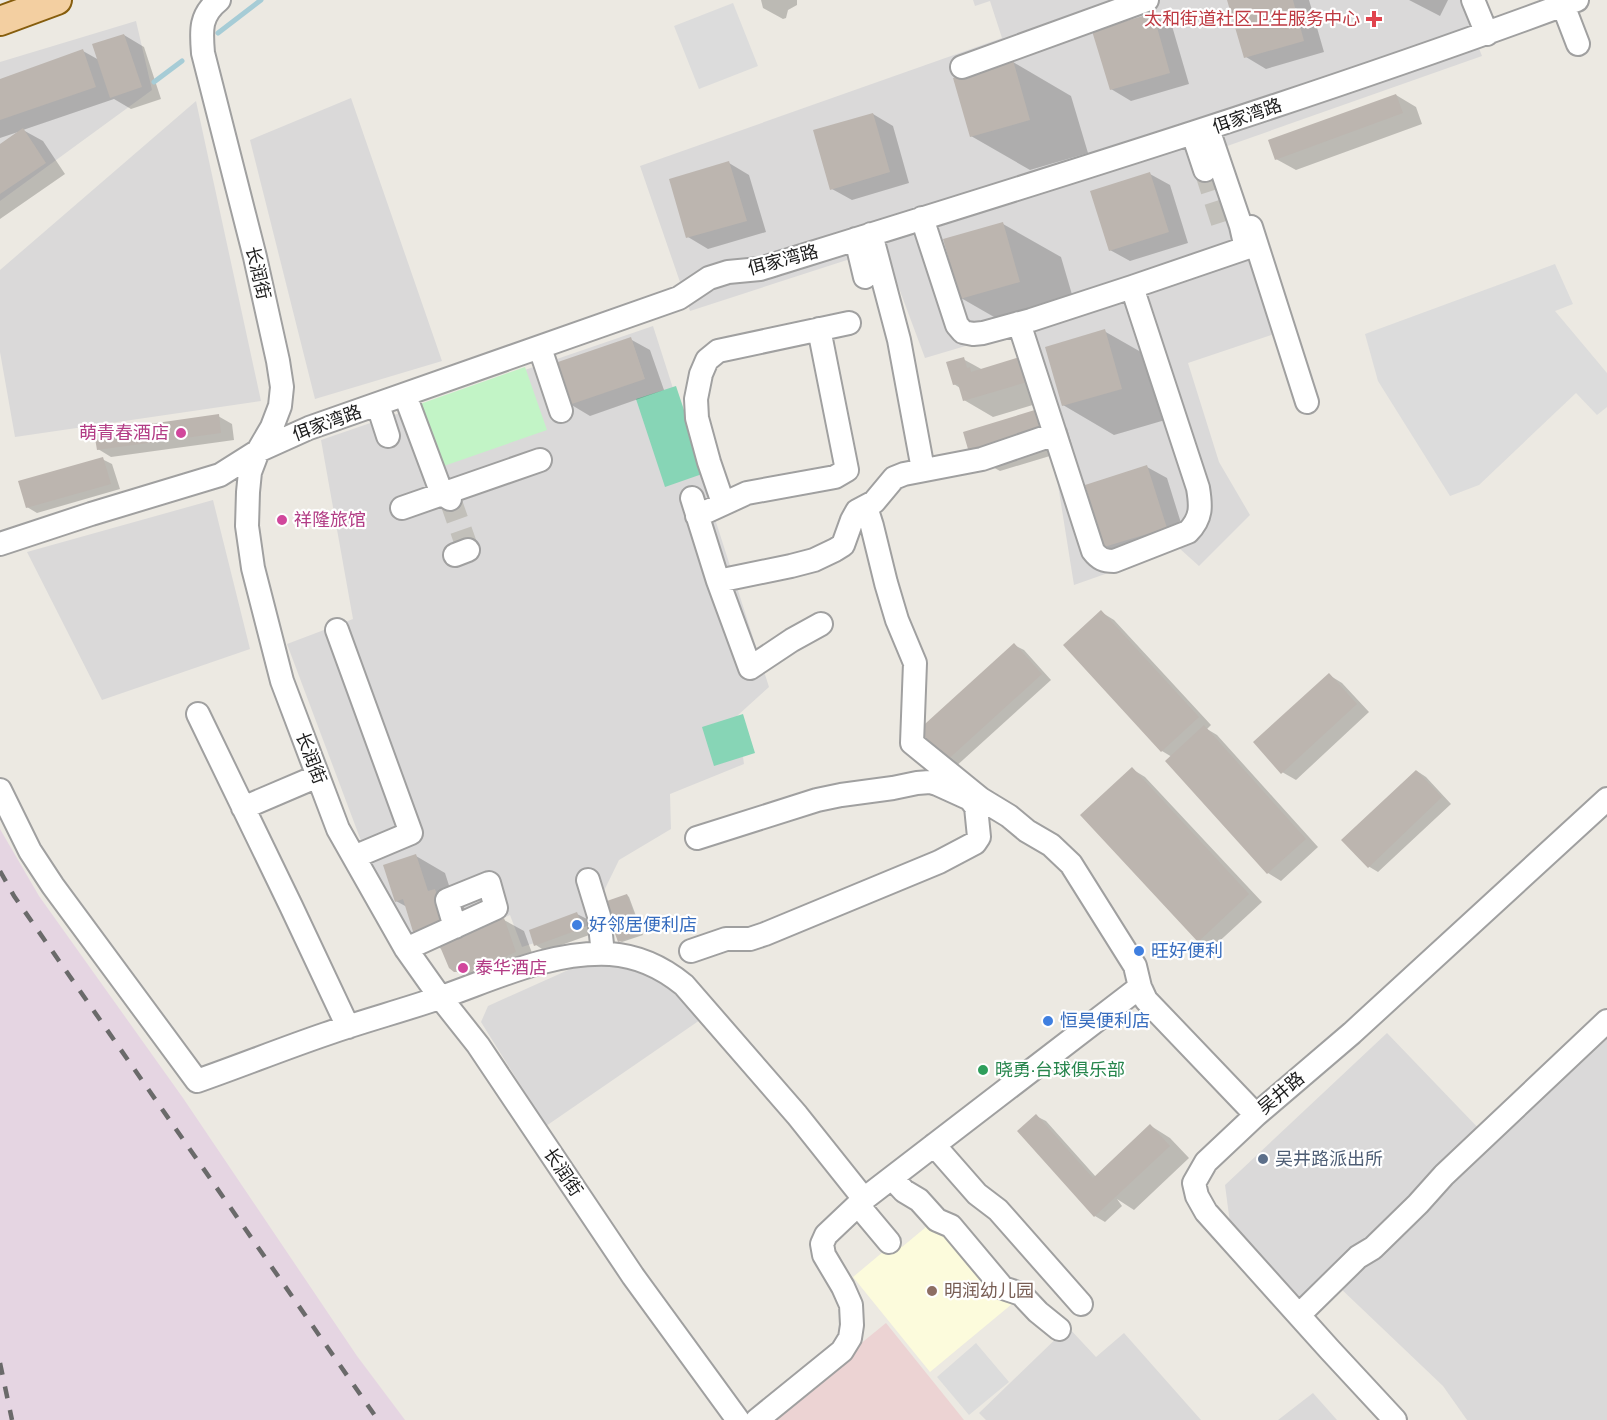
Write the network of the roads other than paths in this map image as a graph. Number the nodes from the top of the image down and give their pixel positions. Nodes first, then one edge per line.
1 (57, 0) edge
2 (219, 0) edge
3 (1147, 0) edge
4 (1473, 0) edge
5 (1570, 3) edge
6 (0, 21) edge
7 (1487, 34) junction
8 (1578, 44) dead end
9 (962, 67) dead end
10 (1206, 130) junction
11 (1205, 170) tunnel mouth
12 (922, 218) junction
13 (863, 237) junction
14 (865, 277) dead end
15 (1132, 287) junction
16 (849, 323) dead end
17 (1019, 323) junction
18 (819, 329) junction
19 (540, 348) junction
20 (405, 395) junction
21 (1307, 402) dead end
22 (378, 405) junction
23 (561, 411) dead end
24 (1055, 434) junction
25 (388, 436) dead end
26 (258, 451) junction
27 (540, 460) dead end
28 (922, 464) dead end
29 (443, 499) junction
30 (723, 503) junction
31 (866, 507) junction
32 (402, 508) dead end
33 (0, 544) edge
34 (718, 581) junction
35 (821, 624) dead end
36 (337, 630) dead end
37 (198, 714) dead end
38 (318, 776) junction
39 (0, 790) edge
40 (1607, 799) edge
41 (243, 808) junction
42 (1017, 823) junction
43 (979, 831) junction
44 (698, 838) dead end
45 (354, 857) junction
46 (588, 880) dead end
47 (455, 927) dead end
48 (406, 950) junction
49 (691, 951) dead end
50 (603, 954) junction
51 (1140, 987) junction
52 (440, 998) junction
53 (1607, 1021) edge
54 (348, 1027) junction
55 (1256, 1115) junction
56 (934, 1145) junction
57 (898, 1165) junction
58 (861, 1202) junction
59 (889, 1242) dead end
60 (1081, 1304) dead end
61 (1299, 1315) junction
62 (1059, 1329) dead end
63 (738, 1420) edge
64 (757, 1420) edge
65 (1395, 1420) edge

1 - 6 main road
2 - 26 street, 长润街
3 - 9 street
4 - 7 street
5 - 7 street, 佴家湾路
5 - 8 street
7 - 10 street, 佴家湾路
10 - 11 street
10 - 12 street, 佴家湾路
10 - 15 street
10 - 21 street
12 - 13 street, 佴家湾路
12 - 17 street
13 - 14 street
13 - 19 street, 佴家湾路
13 - 28 street
15 - 17 street
15 - 24 street
16 - 18 street
17 - 24 street
18 - 30 street
18 - 30 street
19 - 20 street, 佴家湾路
19 - 23 street
20 - 22 street, 佴家湾路
20 - 29 street
22 - 25 street
22 - 26 street, 佴家湾路
24 - 31 street
26 - 33 street, 佴家湾路
26 - 38 street, 长润街
27 - 29 street
29 - 32 street
30 - 34 street
31 - 34 street
31 - 42 street
34 - 35 street
36 - 45 street
37 - 41 street
38 - 41 street
38 - 45 street, 长润街
39 - 54 street
40 - 55 street, 吴井路
41 - 54 street
42 - 43 street
42 - 51 street
43 - 44 street
43 - 49 street
45 - 48 street, 长润街
46 - 50 street
47 - 48 street
48 - 52 street, 长润街
50 - 52 street
50 - 58 street
51 - 55 street
51 - 56 street
52 - 54 street
52 - 63 street, 长润街
53 - 61 street
55 - 61 street, 吴井路
56 - 57 street
56 - 60 street
57 - 58 street
57 - 62 street
58 - 59 street
58 - 64 street
61 - 65 street, 吴井路

